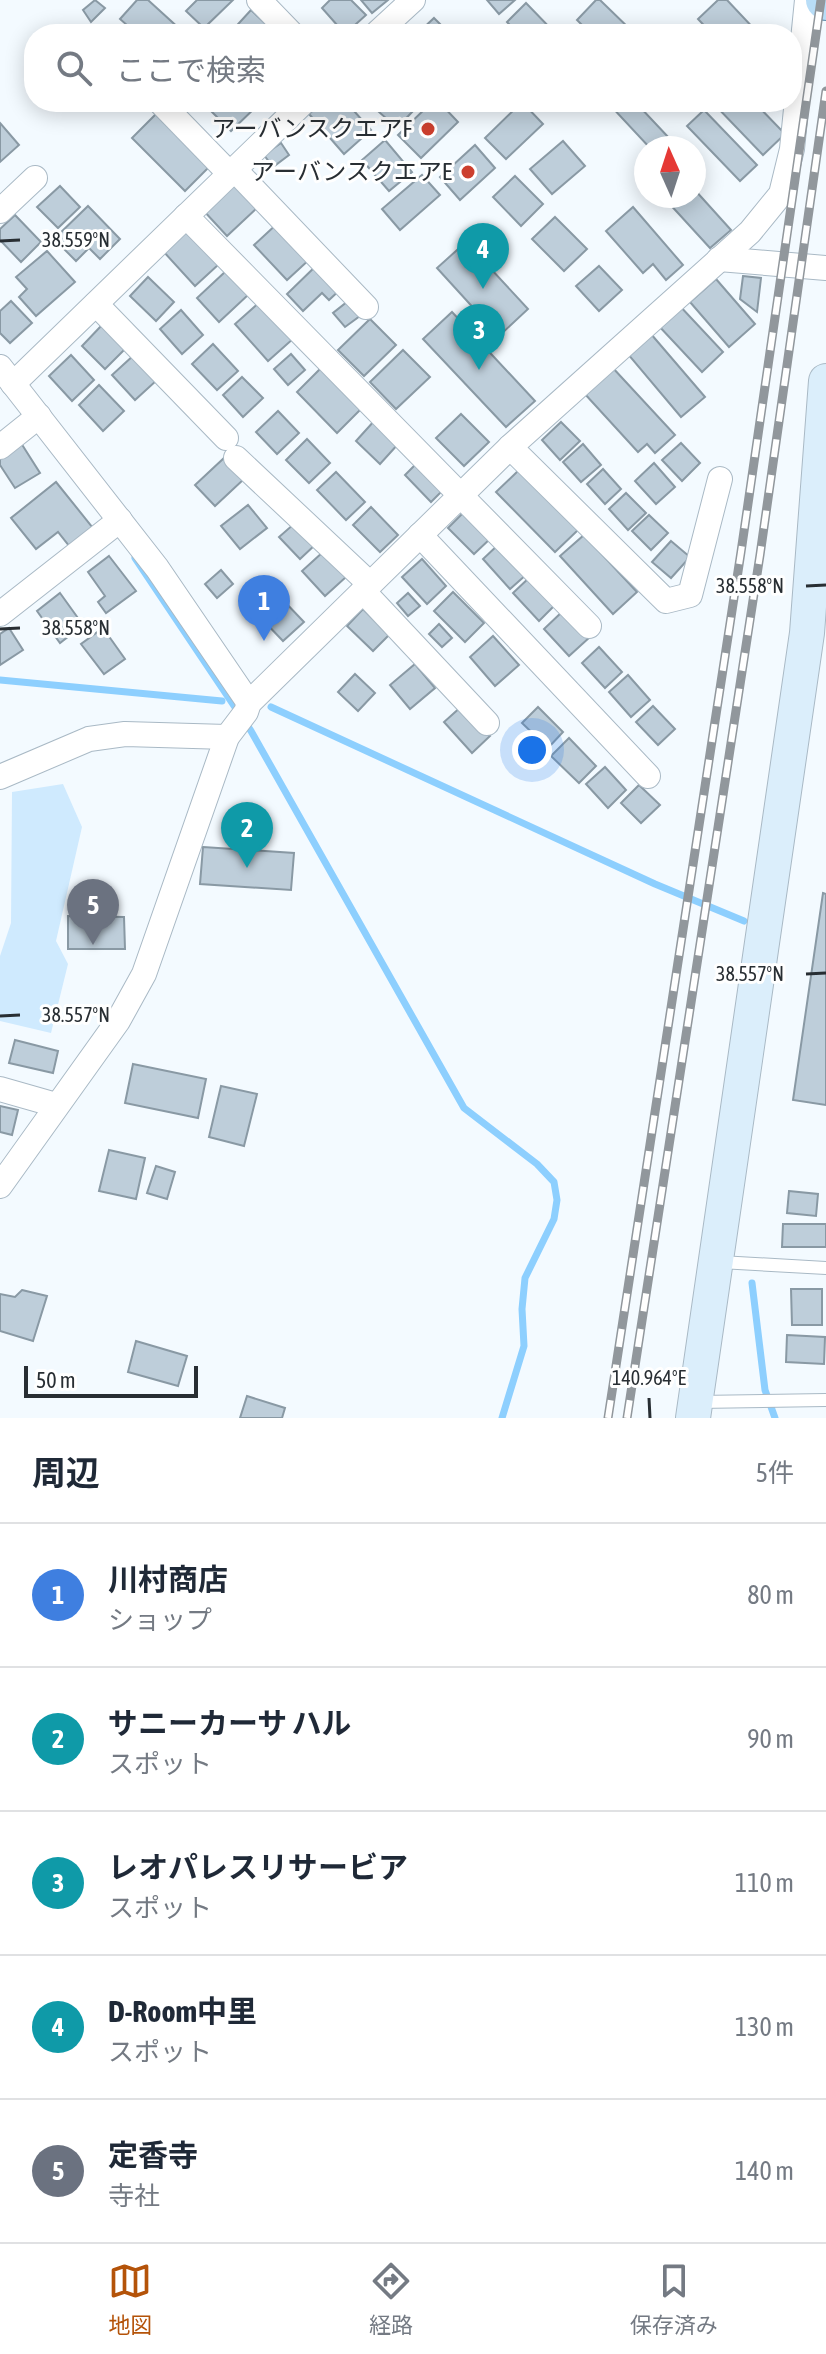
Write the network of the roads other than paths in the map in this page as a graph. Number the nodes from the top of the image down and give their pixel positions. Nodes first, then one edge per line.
1 (259, 0) edge
2 (413, 0) edge
3 (807, 0) edge
4 (282, 24) edge
5 (387, 24) edge
6 (802, 50) edge
7 (170, 112) edge
8 (294, 112) edge
9 (796, 112) edge
10 (232, 171) junction
11 (35, 178) dead end
12 (0, 211) edge
13 (186, 216) junction
14 (719, 259) junction
15 (826, 268) edge
16 (96, 304) junction
17 (366, 307) dead end
18 (6, 375) edge
19 (826, 381) edge
20 (32, 421) junction
21 (0, 447) edge
22 (510, 447) junction
23 (720, 479) dead end
24 (461, 495) junction
25 (115, 524) junction
26 (420, 535) junction
27 (367, 587) junction
28 (0, 614) edge
29 (817, 616) edge
30 (589, 626) dead end
31 (239, 718) junction
32 (487, 723) dead end
33 (648, 776) dead end
34 (0, 777) edge
35 (0, 1089) edge
36 (56, 1105) junction
37 (0, 1186) edge
38 (717, 1262) junction
39 (826, 1268) edge
40 (826, 1400) edge
41 (694, 1410) edge

1 - 4 street
2 - 5 street
3 - 6 street
7 - 10 street
8 - 10 street
9 - 14 street
10 - 13 street
10 - 17 street
11 - 12 street
13 - 16 street
13 - 24 street
14 - 15 street
14 - 22 street
16 - 18 street
16 - 27 street
18 - 20 street
19 - 29 street
20 - 21 street
20 - 25 street
22 - 23 street
22 - 24 street
24 - 26 street
24 - 30 street
25 - 28 street
25 - 31 street
26 - 27 street
26 - 33 street
27 - 31 street
27 - 32 street
29 - 38 street
31 - 34 street
31 - 36 street
35 - 36 street
36 - 37 street
38 - 39 lane
38 - 41 street
40 - 41 lane

